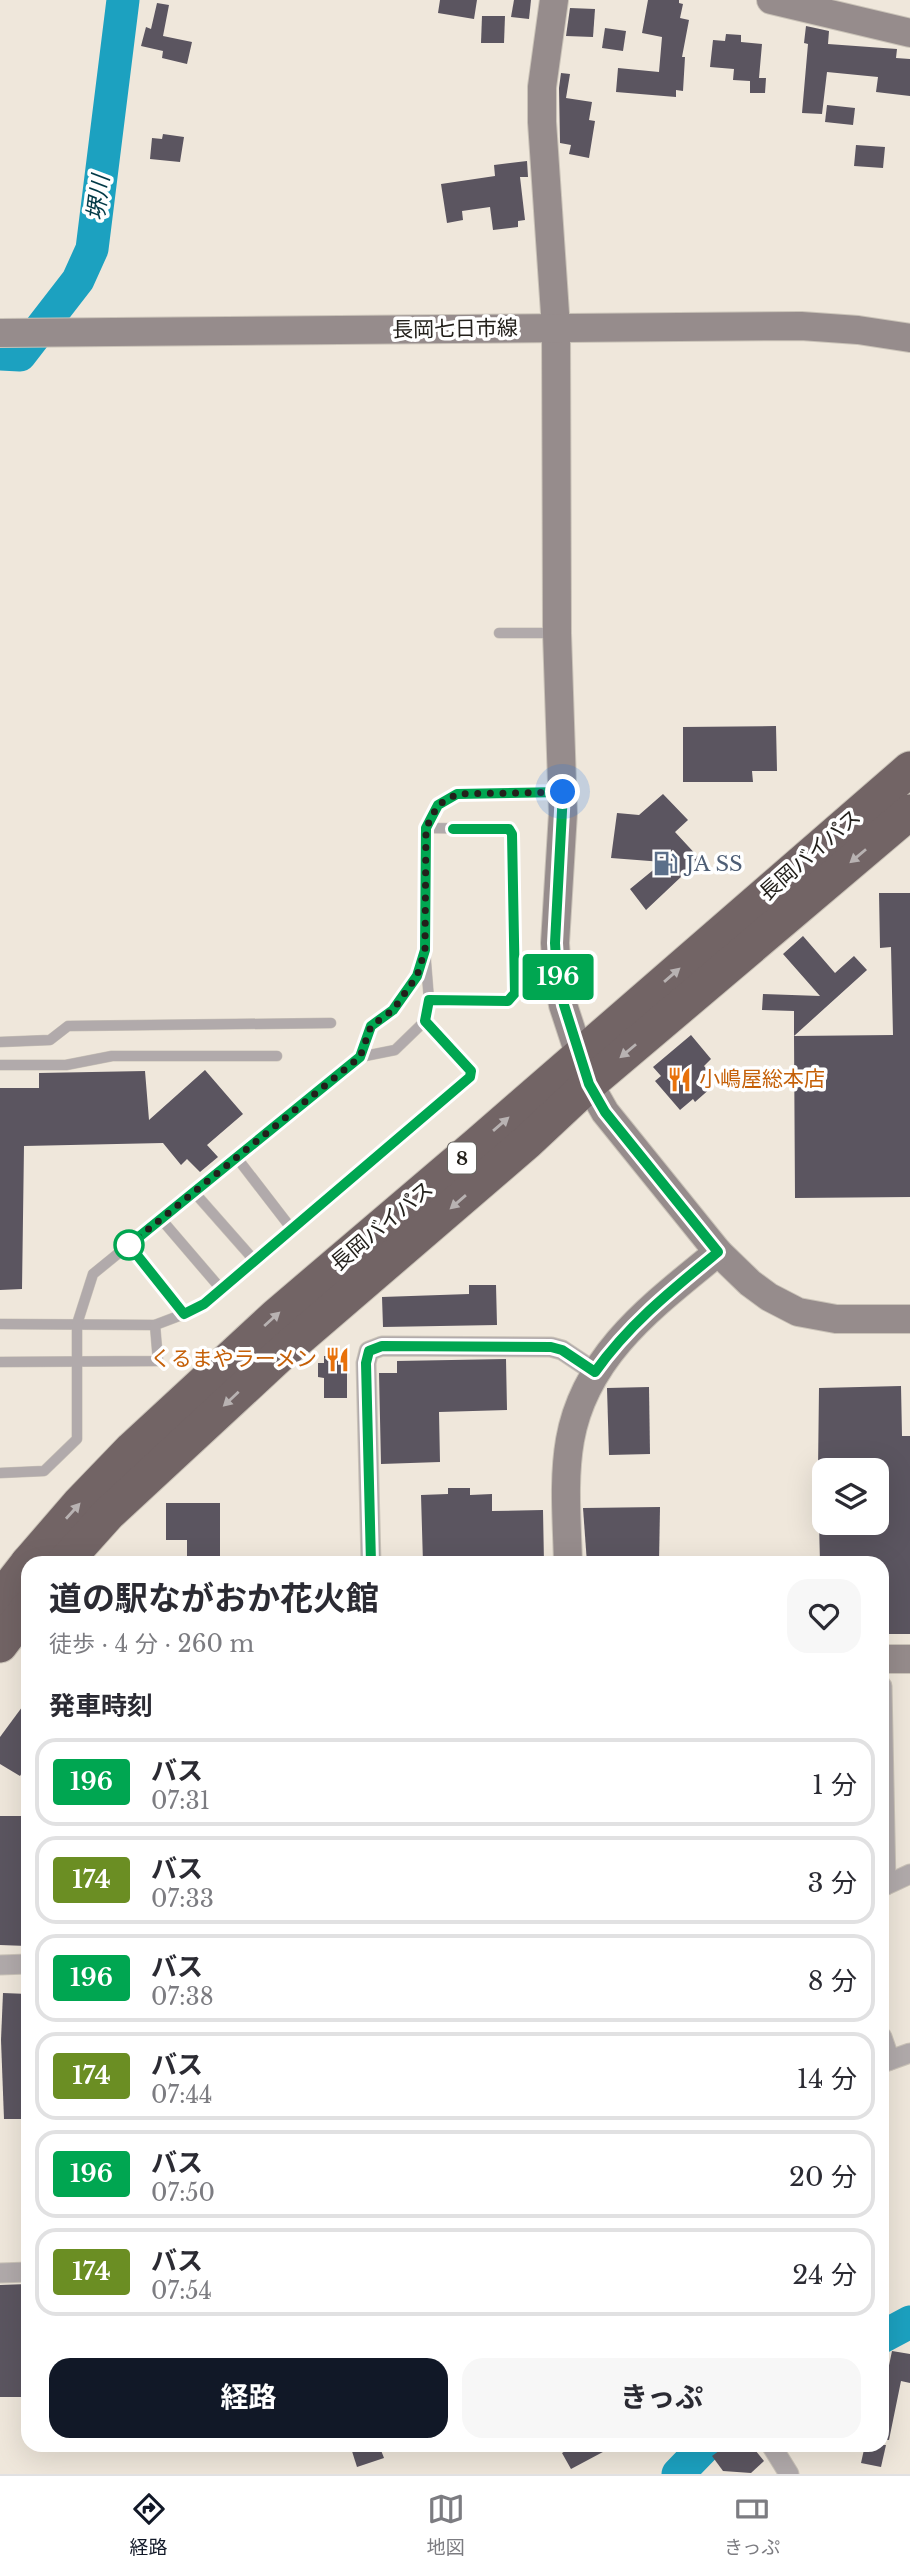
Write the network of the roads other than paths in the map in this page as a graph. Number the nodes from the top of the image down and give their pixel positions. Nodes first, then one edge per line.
1 (554, 0) edge
2 (771, 0) edge
3 (910, 33) edge
4 (556, 328) junction
5 (0, 333) edge
6 (910, 338) edge
7 (499, 633) dead end
8 (557, 633) junction
9 (910, 769) edge
10 (563, 792) junction
11 (910, 812) edge
12 (426, 828) junction
13 (425, 950) junction
14 (429, 1000) junction
15 (425, 1021) junction
16 (331, 1023) dead end
17 (0, 1042) edge
18 (277, 1056) dead end
19 (360, 1057) junction
20 (0, 1065) edge
21 (584, 1070) junction
22 (237, 1158) junction
23 (194, 1192) junction
24 (162, 1219) junction
25 (291, 1228) junction
26 (129, 1245) junction
27 (718, 1252) junction
28 (254, 1260) junction
29 (221, 1289) junction
30 (184, 1314) junction
31 (910, 1319) edge
32 (0, 1324) edge
33 (77, 1324) junction
34 (155, 1325) junction
35 (0, 1362) edge
36 (77, 1362) junction
37 (595, 1372) junction
38 (0, 1473) edge
39 (38, 1556) edge
40 (71, 1556) edge
41 (371, 1556) edge
42 (568, 1556) edge
43 (18, 1582) edge
44 (0, 1645) edge
45 (889, 1659) edge
46 (910, 1659) edge
47 (910, 1874) edge
48 (889, 1884) edge
49 (0, 1965) edge
50 (21, 1965) edge
51 (910, 2053) edge
52 (889, 2060) edge
53 (21, 2272) edge
54 (0, 2273) edge
55 (775, 2452) edge
56 (789, 2474) edge

1 - 4 street
2 - 3 street
4 - 5 street, 長岡七日市線
4 - 6 street, 長岡七日市線
4 - 8 street
7 - 8 lane
8 - 10 street
21 -> 9 highway, 長岡バイパス / 8
10 - 12 lane
10 - 21 street
11 -> 21 highway, 長岡バイパス / 8
12 - 13 lane
12 - 14 lane
13 - 14 lane
13 - 19 lane
14 - 15 lane
15 - 19 lane
15 - 25 lane
16 - 17 lane
18 - 20 lane
19 - 22 lane
21 - 27 street
39 -> 21 highway, 長岡バイパス / 8
21 -> 40 highway, 長岡バイパス / 8
22 - 23 lane
22 - 25 lane
23 - 24 lane
23 - 28 lane
24 - 26 lane
24 - 29 lane
25 - 28 lane
26 - 30 lane
26 - 33 lane
27 - 31 street
27 - 37 street
28 - 29 lane
29 - 30 lane
30 - 34 lane
32 - 33 lane
33 - 34 lane
33 - 36 lane
34 - 36 lane
35 - 36 lane
36 - 38 lane
37 - 41 street
37 - 42 street
43 - 44 highway, 長岡バイパス / 8
45 - 46 street
47 - 48 street
49 - 50 street
51 - 52 street
53 - 54 street
55 - 56 street

